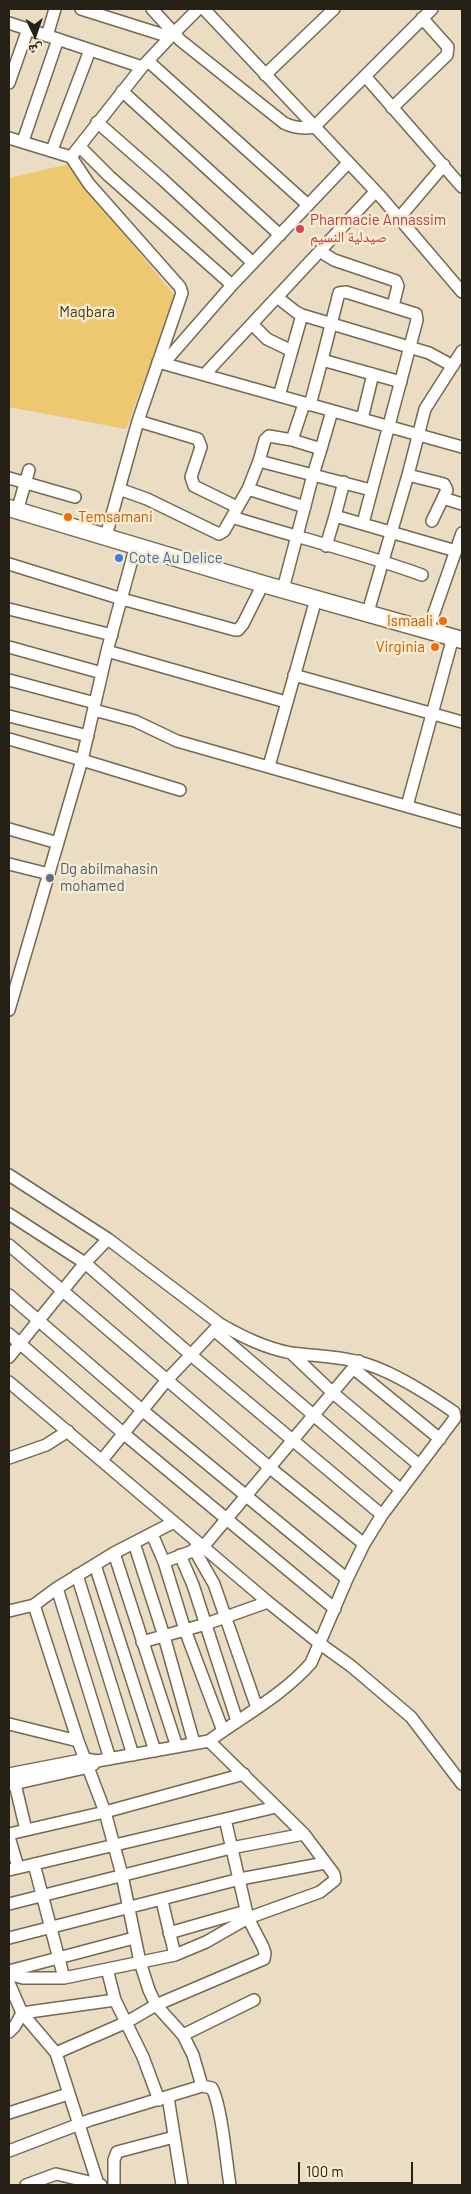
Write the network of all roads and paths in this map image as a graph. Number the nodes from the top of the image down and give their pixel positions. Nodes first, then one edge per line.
1 (56, 9) edge
2 (81, 9) edge
3 (152, 9) edge
4 (198, 9) edge
5 (204, 9) edge
6 (334, 9) edge
7 (432, 9) edge
8 (422, 18) junction
9 (9, 23) edge
10 (28, 29) junction
11 (172, 35) junction
12 (47, 36) junction
13 (58, 40) junction
14 (90, 50) junction
15 (145, 64) junction
16 (265, 75) junction
17 (364, 76) junction
18 (9, 83) edge
19 (122, 91) junction
20 (392, 108) junction
21 (97, 122) junction
22 (314, 127) junction
23 (9, 138) edge
24 (23, 141) junction
25 (80, 147) junction
26 (52, 150) junction
27 (71, 157) junction
28 (348, 163) junction
29 (444, 165) junction
30 (462, 186) edge
31 (376, 192) junction
32 (308, 205) junction
33 (399, 218) junction
34 (280, 235) junction
35 (320, 252) junction
36 (253, 264) junction
37 (232, 285) junction
38 (462, 292) edge
39 (277, 297) junction
40 (393, 306) junction
41 (302, 315) junction
42 (331, 323) junction
43 (252, 324) junction
44 (410, 346) junction
45 (292, 351) junction
46 (462, 351) edge
47 (322, 360) junction
48 (161, 363) junction
49 (453, 366) junction
50 (205, 374) junction
51 (373, 374) junction
52 (401, 382) junction
53 (278, 396) junction
54 (307, 404) junction
55 (332, 411) junction
56 (362, 419) junction
57 (138, 421) junction
58 (389, 426) junction
59 (418, 434) junction
60 (292, 440) junction
61 (462, 447) edge
62 (321, 449) junction
63 (259, 461) junction
64 (29, 470) dead end
65 (408, 474) junction
66 (313, 475) junction
67 (9, 478) edge
68 (344, 482) junction
69 (25, 483) junction
70 (119, 489) junction
71 (248, 489) junction
72 (371, 490) junction
73 (75, 497) dead end
74 (443, 498) junction
75 (462, 504) edge
76 (305, 507) junction
77 (11, 510) edge
78 (235, 512) junction
79 (335, 516) junction
80 (432, 521) dead end
81 (363, 523) junction
82 (391, 531) junction
83 (462, 533) edge
84 (106, 536) junction
85 (296, 538) junction
86 (136, 545) junction
87 (326, 546) junction
88 (456, 551) junction
89 (382, 561) junction
90 (9, 564) edge
91 (422, 575) dead end
92 (262, 584) junction
93 (283, 589) junction
94 (122, 599) junction
95 (316, 599) junction
96 (9, 609) edge
97 (368, 612) junction
98 (428, 630) junction
99 (112, 635) junction
100 (457, 638) edge
101 (9, 647) edge
102 (107, 650) junction
103 (102, 673) junction
104 (294, 675) junction
105 (9, 680) edge
106 (286, 702) junction
107 (95, 706) junction
108 (432, 712) junction
109 (9, 716) edge
110 (462, 722) edge
111 (88, 736) junction
112 (9, 739) edge
113 (82, 760) junction
114 (269, 766) junction
115 (180, 790) dead end
116 (406, 806) junction
117 (462, 822) edge
118 (9, 829) edge
119 (58, 843) junction
120 (9, 864) edge
121 (49, 874) junction
122 (9, 1010) edge
123 (9, 1174) edge
124 (9, 1214) edge
125 (108, 1239) junction
126 (9, 1245) edge
127 (85, 1263) junction
128 (63, 1290) junction
129 (9, 1295) edge
130 (39, 1319) junction
131 (217, 1327) junction
132 (9, 1334) edge
133 (20, 1343) junction
134 (291, 1352) junction
135 (190, 1355) junction
136 (9, 1357) edge
137 (356, 1365) junction
138 (166, 1381) junction
139 (9, 1382) edge
140 (333, 1393) junction
141 (142, 1410) junction
142 (314, 1416) junction
143 (68, 1432) junction
144 (123, 1433) junction
145 (293, 1439) junction
146 (440, 1439) junction
147 (9, 1458) edge
148 (102, 1460) junction
149 (419, 1465) junction
150 (270, 1467) junction
151 (402, 1490) junction
152 (245, 1496) junction
153 (382, 1515) junction
154 (226, 1519) junction
155 (174, 1522) junction
156 (152, 1534) junction
157 (134, 1543) junction
158 (364, 1544) junction
159 (198, 1548) junction
160 (114, 1553) junction
161 (180, 1555) junction
162 (164, 1562) junction
163 (96, 1565) junction
164 (77, 1575) junction
165 (347, 1579) junction
166 (57, 1588) junction
167 (268, 1602) junction
168 (34, 1605) junction
169 (335, 1609) junction
170 (9, 1611) edge
171 (225, 1618) junction
172 (206, 1624) junction
173 (185, 1630) junction
174 (164, 1636) junction
175 (142, 1642) junction
176 (319, 1644) junction
177 (257, 1708) junction
178 (238, 1721) junction
179 (9, 1724) edge
180 (223, 1731) junction
181 (78, 1741) junction
182 (209, 1741) junction
183 (194, 1742) junction
184 (177, 1747) junction
185 (155, 1751) junction
186 (133, 1755) junction
187 (110, 1759) junction
188 (91, 1762) junction
189 (9, 1774) edge
190 (244, 1774) junction
191 (462, 1784) edge
192 (12, 1785) edge
193 (276, 1807) junction
194 (105, 1812) junction
195 (225, 1819) junction
196 (26, 1830) junction
197 (304, 1834) junction
198 (9, 1836) edge
199 (113, 1844) junction
200 (232, 1848) junction
201 (325, 1862) junction
202 (34, 1864) junction
203 (13, 1869) edge
204 (122, 1875) junction
205 (240, 1879) junction
206 (42, 1896) junction
207 (162, 1900) junction
208 (9, 1904) edge
209 (130, 1908) junction
210 (247, 1914) junction
211 (50, 1928) junction
212 (169, 1933) junction
213 (9, 1938) edge
214 (134, 1938) junction
215 (175, 1955) junction
216 (58, 1958) junction
217 (140, 1962) junction
218 (107, 1969) junction
219 (9, 1972) edge
220 (64, 1978) junction
221 (9, 1982) edge
222 (115, 2000) junction
223 (254, 2000) dead end
224 (156, 2005) junction
225 (22, 2013) junction
226 (126, 2022) junction
227 (9, 2032) edge
228 (182, 2035) junction
229 (56, 2053) junction
230 (202, 2086) junction
231 (68, 2094) junction
232 (164, 2099) junction
233 (9, 2113) edge
234 (78, 2124) junction
235 (174, 2137) junction
236 (9, 2151) edge
237 (100, 2184) edge
238 (26, 2185) edge
239 (114, 2185) edge
240 (182, 2185) edge
241 (230, 2185) edge

1 - 12 street
2 - 11 street
3 - 11 street
4 - 11 street
5 - 16 street
6 - 16 street
7 - 8 street
8 - 17 street
8 - 20 street
9 - 10 street
10 - 12 street
10 - 18 street
11 - 15 street
11 - 22 street
12 - 13 street
13 - 14 street
13 - 24 street
14 - 15 street
14 - 26 street
15 - 19 street
15 - 32 street
16 - 22 street
17 - 20 street
17 - 22 street
19 - 21 street
19 - 34 street
20 - 29 street
21 - 25 street
21 - 36 street
22 - 28 street
23 - 24 street
24 - 26 street
25 - 27 street
25 - 37 street
26 - 27 street
27 - 48 street
28 - 31 street
28 - 32 street
29 - 30 street
29 - 33 street
31 - 33 street
31 - 35 street
32 - 34 street
33 - 38 street
34 - 36 street
35 - 39 street
35 - 40 street
36 - 37 street
37 - 48 street
39 - 41 street
39 - 43 street
40 - 42 street
40 - 44 street
41 - 42 street
41 - 45 street
42 - 44 street
42 - 47 street
43 - 45 street
43 - 50 street
44 - 49 street
44 - 52 street
45 - 53 street
46 - 49 street
47 - 51 street
47 - 54 street
48 - 50 street
48 - 57 street
49 - 59 street
50 - 53 street
51 - 52 street
51 - 56 street
52 - 58 street
53 - 54 street
54 - 55 street
54 - 60 street
55 - 56 street
55 - 62 street
56 - 58 street
57 - 70 street
57 - 78 street
58 - 59 street
58 - 72 street
59 - 61 street
59 - 65 street
60 - 62 street
60 - 63 street
62 - 66 street
63 - 66 street
63 - 71 street
64 - 69 street
65 - 74 street
65 - 82 street
66 - 68 street
66 - 76 street
67 - 69 street
68 - 72 street
68 - 79 street
69 - 73 street
69 - 77 street
70 - 78 street
70 - 84 street
71 - 76 street
71 - 78 street
72 - 81 street
74 - 75 street
74 - 80 street
76 - 85 street
77 - 84 highway
78 - 85 street
79 - 81 street
79 - 87 street
81 - 82 street
82 - 88 street
82 - 89 street
83 - 88 street
84 - 86 highway
85 - 87 street
85 - 93 street
86 - 92 highway
86 - 94 street
87 - 89 street
88 - 98 street
89 - 91 street
89 - 97 street
90 - 94 street
92 - 93 highway
92 - 94 street
93 - 95 highway
94 - 99 street
95 - 97 highway
95 - 104 street
96 - 99 street
97 - 98 highway
98 - 100 highway
99 - 102 street
100 - 108 street
101 - 103 street
102 - 103 street
102 - 106 street
103 - 107 street
104 - 106 street
104 - 108 street
105 - 107 street
106 - 114 street
107 - 111 street
107 - 114 street
108 - 110 street
108 - 116 street
109 - 111 street
111 - 113 street
112 - 113 street
113 - 115 street
113 - 119 street
114 - 116 street
116 - 117 street
118 - 119 street
119 - 121 street
120 - 121 street
121 - 122 street
123 - 125 street
124 - 127 street
125 - 127 street
125 - 131 street
126 - 128 street
127 - 128 street
127 - 135 street
128 - 130 street
128 - 138 street
129 - 130 street
130 - 133 street
130 - 141 street
131 - 134 street
131 - 135 street
131 - 142 street
132 - 133 street
133 - 136 street
133 - 144 street
134 - 137 street
134 - 140 street
135 - 138 street
135 - 145 street
137 - 140 street
137 - 146 street
137 - 146 street
138 - 141 street
138 - 150 street
139 - 143 street
140 - 142 street
140 - 149 street
141 - 144 street
141 - 152 street
142 - 145 street
142 - 151 street
143 - 147 street
143 - 148 street
144 - 148 street
144 - 154 street
145 - 150 street
145 - 153 street
146 - 149 street
148 - 155 street
149 - 151 street
150 - 152 street
150 - 158 street
151 - 153 street
152 - 154 street
152 - 165 street
153 - 158 street
154 - 159 street
154 - 169 street
155 - 156 street
155 - 159 street
156 - 157 street
156 - 162 street
157 - 160 street
157 - 174 street
158 - 165 street
159 - 161 street
159 - 167 street
159 - 171 street
160 - 163 street
160 - 175 street
161 - 162 street
161 - 172 street
162 - 173 street
163 - 164 street
163 - 185 street
164 - 166 street
164 - 186 street
165 - 169 street
166 - 168 street
166 - 187 street
167 - 171 street
167 - 176 street
168 - 170 street
168 - 181 street
169 - 176 street
171 - 172 street
171 - 177 street
172 - 173 street
172 - 178 street
173 - 174 street
173 - 180 street
174 - 175 street
174 - 183 street
175 - 184 street
176 - 177 street
176 - 191 street
177 - 178 street
178 - 180 street
179 - 181 street
180 - 182 street
181 - 188 street
182 - 183 street
182 - 190 street
183 - 184 street
184 - 185 street
185 - 186 street
186 - 187 street
187 - 188 street
188 - 189 street
188 - 192 street
188 - 194 street
190 - 193 street
190 - 194 street
192 - 196 street
193 - 195 street
193 - 197 street
194 - 196 street
194 - 199 street
195 - 199 street
195 - 200 street
196 - 198 street
197 - 200 street
197 - 201 street
198 - 203 street
199 - 202 street
199 - 204 street
200 - 204 street
200 - 205 street
201 - 205 street
201 - 210 street
202 - 203 street
202 - 206 street
204 - 206 street
204 - 209 street
205 - 207 street
205 - 210 street
206 - 208 street
206 - 211 street
207 - 209 street
207 - 212 street
209 - 211 street
209 - 214 street
210 - 212 street
210 - 215 street
210 - 224 street
211 - 213 street
211 - 216 street
212 - 215 street
214 - 216 street
214 - 217 street
215 - 217 street
216 - 219 street
216 - 220 street
217 - 218 street
217 - 224 street
218 - 220 street
218 - 222 street
219 - 220 street
221 - 225 street
222 - 225 street
222 - 226 street
223 - 228 street
224 - 226 street
224 - 228 street
225 - 227 street
225 - 229 street
226 - 229 street
226 - 232 street
228 - 230 street
229 - 231 street
230 - 232 street
230 - 241 street
231 - 233 street
231 - 234 street
232 - 234 street
232 - 235 street
234 - 236 street
234 - 237 street
235 - 239 street
235 - 240 street
237 - 238 street

